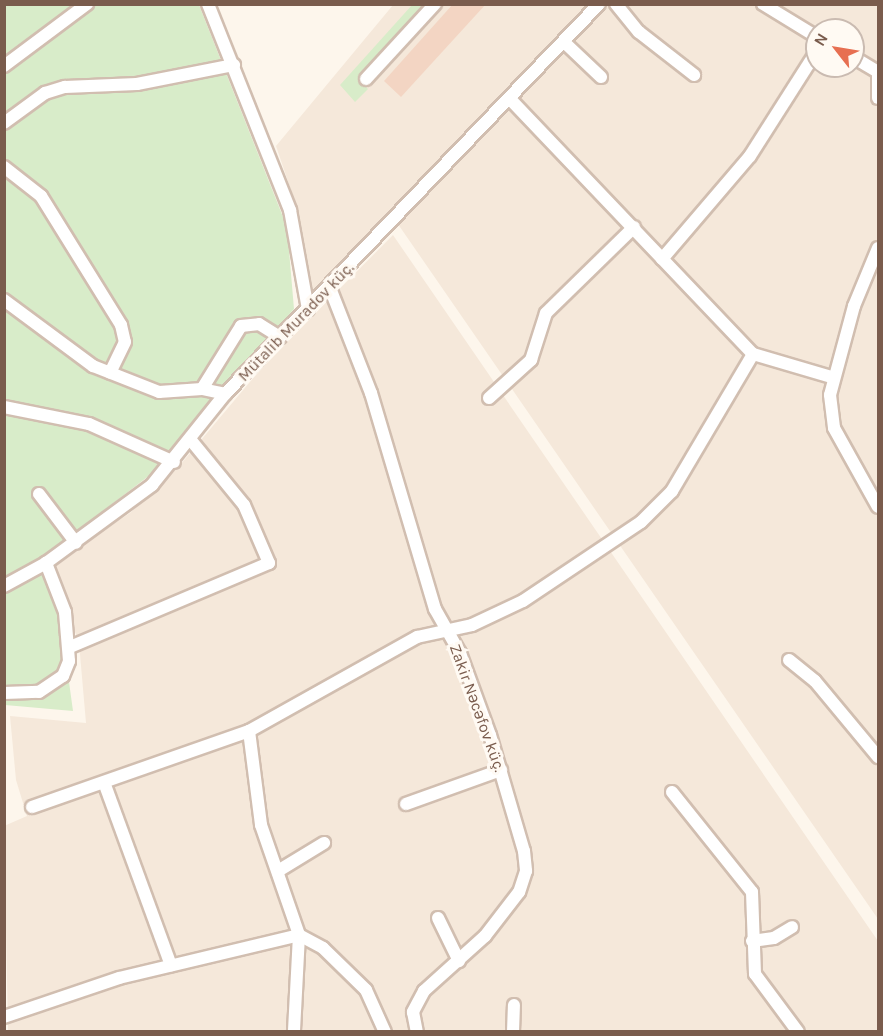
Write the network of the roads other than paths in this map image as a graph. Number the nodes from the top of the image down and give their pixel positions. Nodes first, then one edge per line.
1 (87, 4) edge
2 (208, 4) edge
3 (435, 4) edge
4 (599, 4) edge
5 (616, 4) edge
6 (763, 4) edge
7 (805, 30) edge
8 (564, 42) junction
9 (865, 64) edge
10 (234, 65) junction
11 (4, 66) edge
12 (805, 70) edge
13 (879, 72) edge
14 (694, 75) dead end
15 (601, 77) dead end
16 (366, 78) dead end
17 (879, 98) edge
18 (510, 99) junction
19 (4, 123) edge
20 (4, 168) edge
21 (634, 228) junction
22 (877, 255) edge
23 (662, 259) junction
24 (330, 288) junction
25 (4, 300) edge
26 (308, 309) junction
27 (280, 337) junction
28 (753, 354) junction
29 (110, 373) junction
30 (831, 377) junction
31 (202, 389) junction
32 (225, 394) junction
33 (489, 398) dead end
34 (4, 407) edge
35 (190, 439) junction
36 (174, 462) junction
37 (39, 494) dead end
38 (879, 507) edge
39 (76, 543) junction
40 (46, 563) junction
41 (4, 586) edge
42 (445, 628) junction
43 (70, 647) junction
44 (789, 660) dead end
45 (4, 693) edge
46 (249, 731) junction
47 (879, 757) edge
48 (501, 771) junction
49 (105, 785) junction
50 (672, 792) dead end
51 (406, 804) dead end
52 (32, 807) dead end
53 (324, 843) dead end
54 (278, 871) junction
55 (438, 918) dead end
56 (792, 927) dead end
57 (299, 935) junction
58 (753, 941) junction
59 (459, 961) junction
60 (171, 965) junction
61 (514, 1005) dead end
62 (4, 1017) edge
63 (294, 1032) edge
64 (385, 1032) edge
65 (417, 1032) edge
66 (513, 1032) edge
67 (798, 1032) edge

1 - 11 street
2 - 10 street
3 - 16 street
4 - 8 street, Mütalib Muradov küç.
5 - 14 street
6 - 7 street
8 - 15 street
8 - 18 street, Mütalib Muradov küç.
9 - 13 street
10 - 19 street
10 - 26 street
12 - 23 street
13 - 17 street
18 - 21 street
18 - 24 street, Mütalib Muradov küç.
20 - 29 street
21 - 23 street
21 - 33 street
22 - 30 street
23 - 28 street
24 - 26 street, Mütalib Muradov küç.
24 - 42 street, Zakir Nəcəfov küç.
25 - 29 street
26 - 27 street, Mütalib Muradov küç.
27 - 31 street
27 - 32 street, Mütalib Muradov küç.
28 - 30 street
28 - 42 street
29 - 31 street
30 - 38 street
31 - 32 street
32 - 35 street, Mütalib Muradov küç.
34 - 36 street
35 - 36 street, Mütalib Muradov küç.
35 - 43 street
36 - 39 street, Mütalib Muradov küç.
37 - 39 street
39 - 40 street, Mütalib Muradov küç.
40 - 41 street, Mütalib Muradov küç.
40 - 43 street
42 - 46 street
42 - 48 street, Zakir Nəcəfov küç.
43 - 45 street
44 - 47 street
46 - 49 street
46 - 54 street
48 - 51 street
48 - 59 street, Zakir Nəcəfov küç.
49 - 52 street
49 - 60 street
50 - 58 street
53 - 54 street
54 - 57 street
55 - 59 street
56 - 58 street
57 - 60 street
57 - 63 street
57 - 64 street
58 - 67 street
59 - 65 street, Zakir Nəcəfov küç.
60 - 62 street
61 - 66 street

